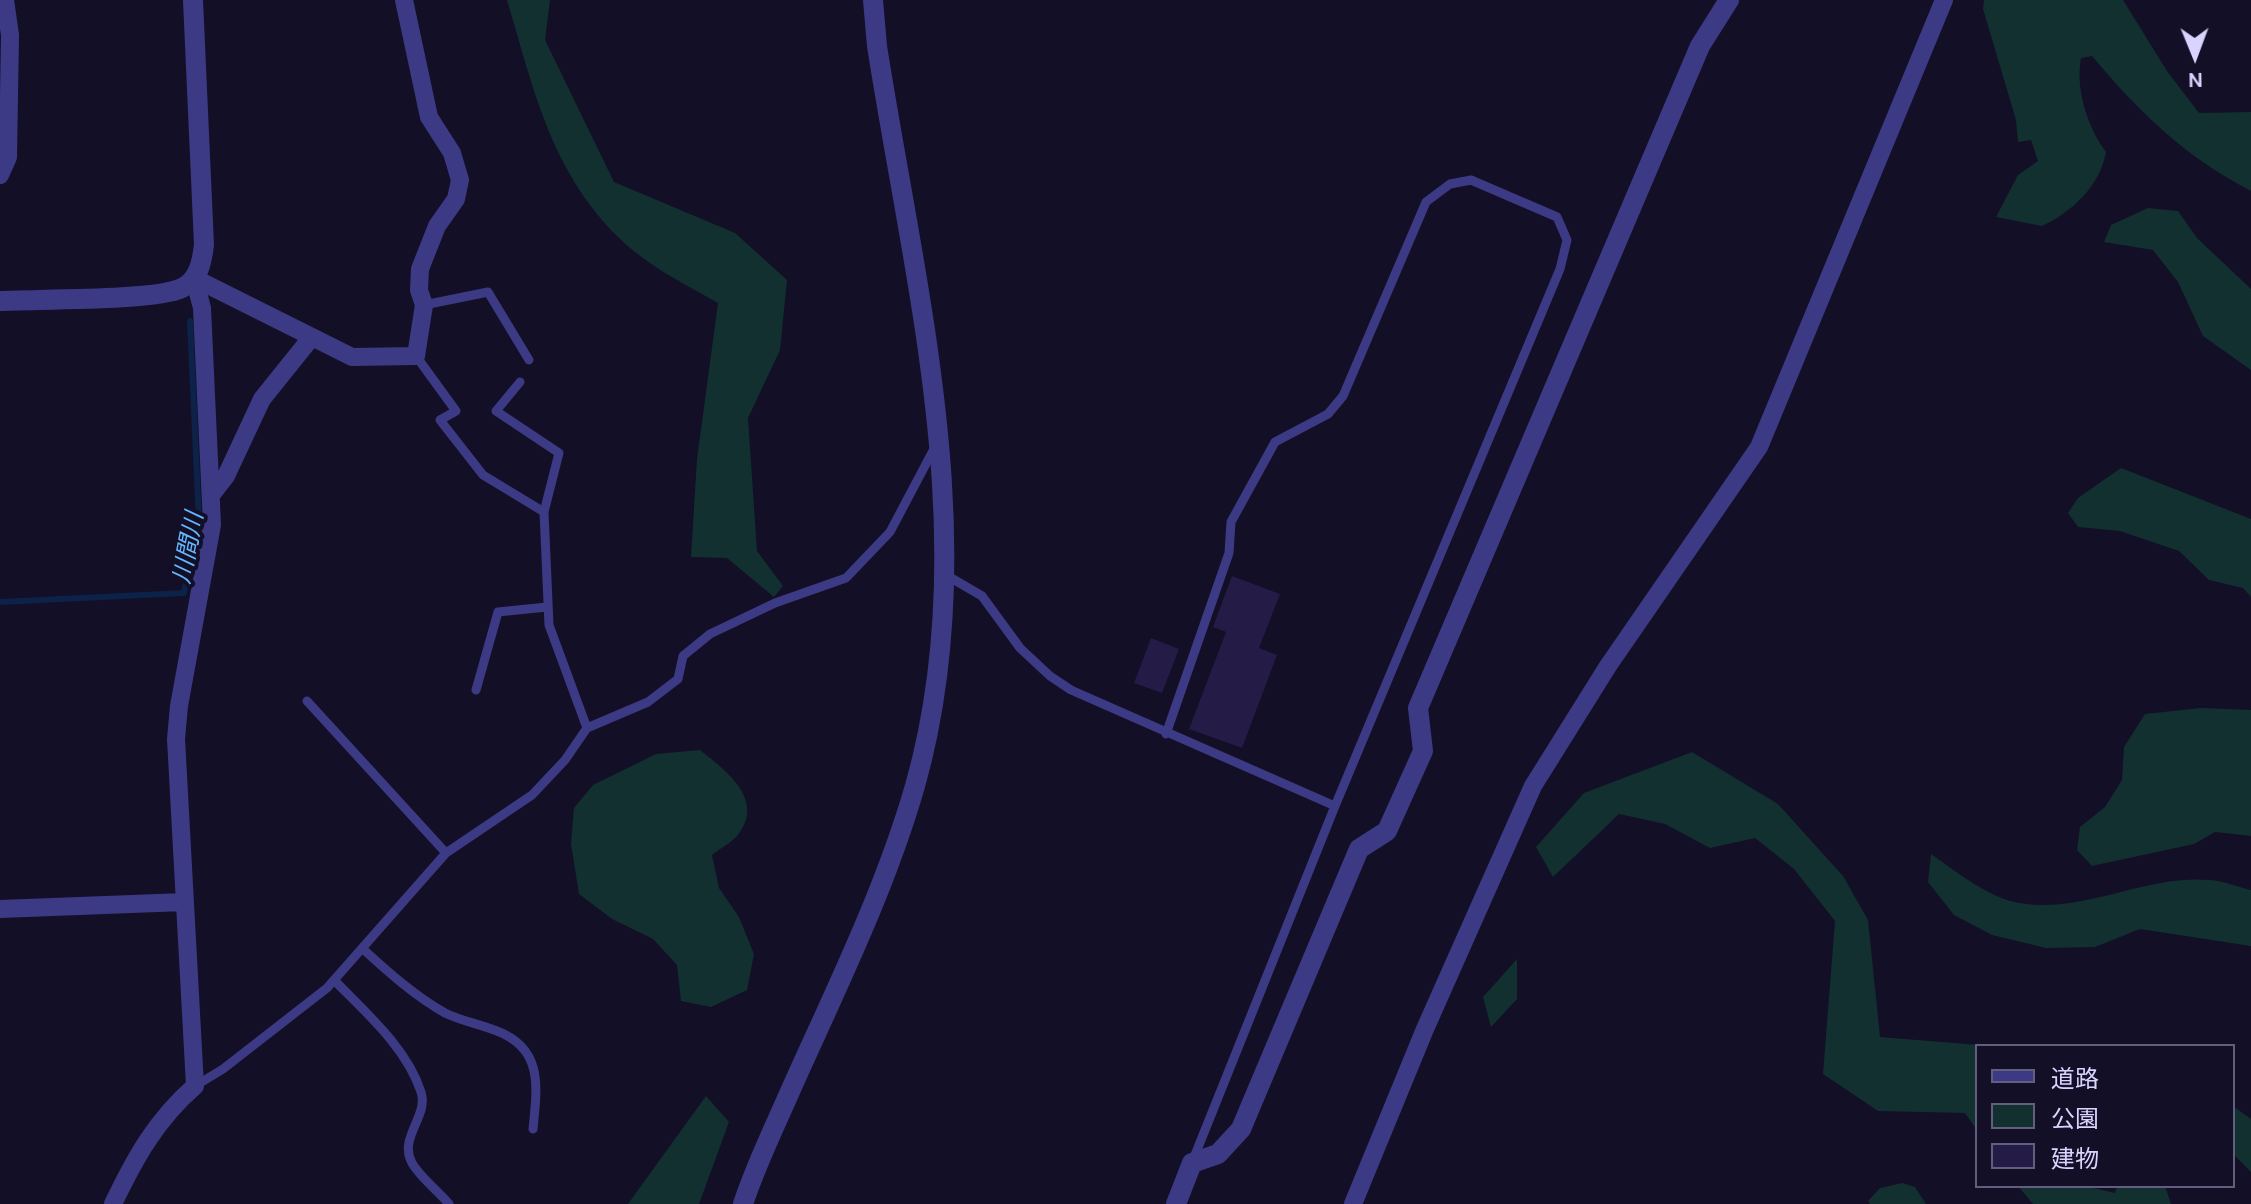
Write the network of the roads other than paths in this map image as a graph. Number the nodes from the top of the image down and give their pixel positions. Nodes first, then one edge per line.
1 (5, 0) edge
2 (14, 0) edge
3 (193, 0) edge
4 (404, 0) edge
5 (873, 0) edge
6 (1729, 0) edge
7 (1944, 0) edge
8 (10, 35) junction
9 (0, 175) edge
10 (194, 278) junction
11 (0, 301) edge
12 (424, 305) junction
13 (311, 338) junction
14 (416, 356) junction
15 (529, 360) dead end
16 (520, 382) dead end
17 (940, 439) junction
18 (212, 494) junction
19 (544, 512) junction
20 (946, 575) junction
21 (547, 607) junction
22 (476, 690) dead end
23 (307, 701) dead end
24 (587, 728) junction
25 (1166, 734) junction
26 (1335, 806) junction
27 (446, 853) junction
28 (184, 902) junction
29 (0, 909) edge
30 (363, 949) junction
31 (334, 980) junction
32 (195, 1086) junction
33 (533, 1129) dead end
34 (1192, 1163) junction
35 (113, 1204) edge
36 (449, 1204) edge
37 (743, 1204) edge
38 (1176, 1204) edge
39 (1353, 1204) edge

1 - 8 street
2 - 8 lane
3 - 10 street
4 - 12 street
5 - 17 street
6 - 34 street
7 - 39 street
8 - 9 street
10 - 11 street
10 - 13 street
10 - 18 street
12 - 14 street
12 - 15 lane
13 - 14 street
13 - 18 street
14 - 19 lane
16 - 19 lane
17 - 20 street
17 - 24 lane
18 - 28 street
19 - 21 lane
20 - 25 lane
20 - 37 street
21 - 22 lane
21 - 24 lane
23 - 27 lane
24 - 27 lane
25 - 26 lane
25 - 26 lane
26 - 34 lane
27 - 30 lane
28 - 29 street
28 - 32 street
30 - 31 lane
30 - 33 lane
31 - 32 lane
31 - 36 lane
32 - 35 street
34 - 38 street

